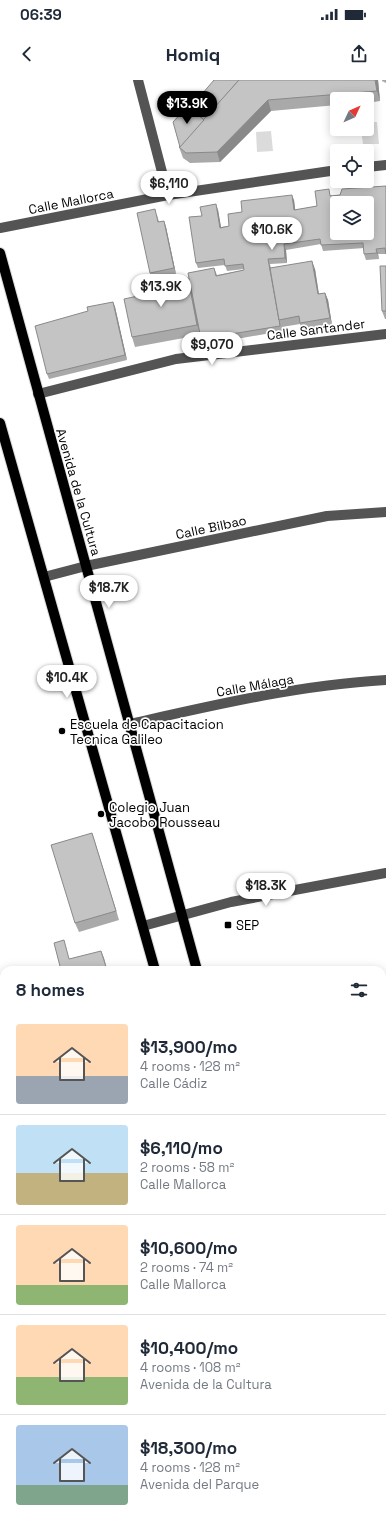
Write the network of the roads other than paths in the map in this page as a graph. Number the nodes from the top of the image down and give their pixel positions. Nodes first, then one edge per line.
1 (138, 80) edge
2 (386, 165) edge
3 (374, 166) edge
4 (330, 171) edge
5 (168, 194) junction
6 (0, 228) edge
7 (0, 253) edge
8 (386, 334) edge
9 (38, 394) junction
10 (0, 423) edge
11 (386, 512) edge
12 (86, 566) junction
13 (44, 577) junction
14 (386, 680) edge
15 (130, 724) junction
16 (386, 873) edge
17 (183, 916) junction
18 (143, 926) junction
19 (154, 966) edge
20 (196, 966) edge

1 - 5 street
2 - 3 street
4 - 5 street, Calle Mallorca
5 - 6 street, Calle Mallorca
7 - 9 main road, Avenida de la Cultura
8 - 9 street, Calle Santander
9 - 12 main road, Avenida de la Cultura
10 - 13 main road
11 - 12 street, Calle Bilbao
12 - 13 street, Calle Bilbao
12 - 15 main road, Avenida de la Cultura
13 - 18 main road
14 - 15 street, Calle Málaga
15 - 17 main road, Avenida de la Cultura
16 - 17 street
17 - 18 street
17 - 20 main road, Avenida de la Cultura
18 - 19 main road

